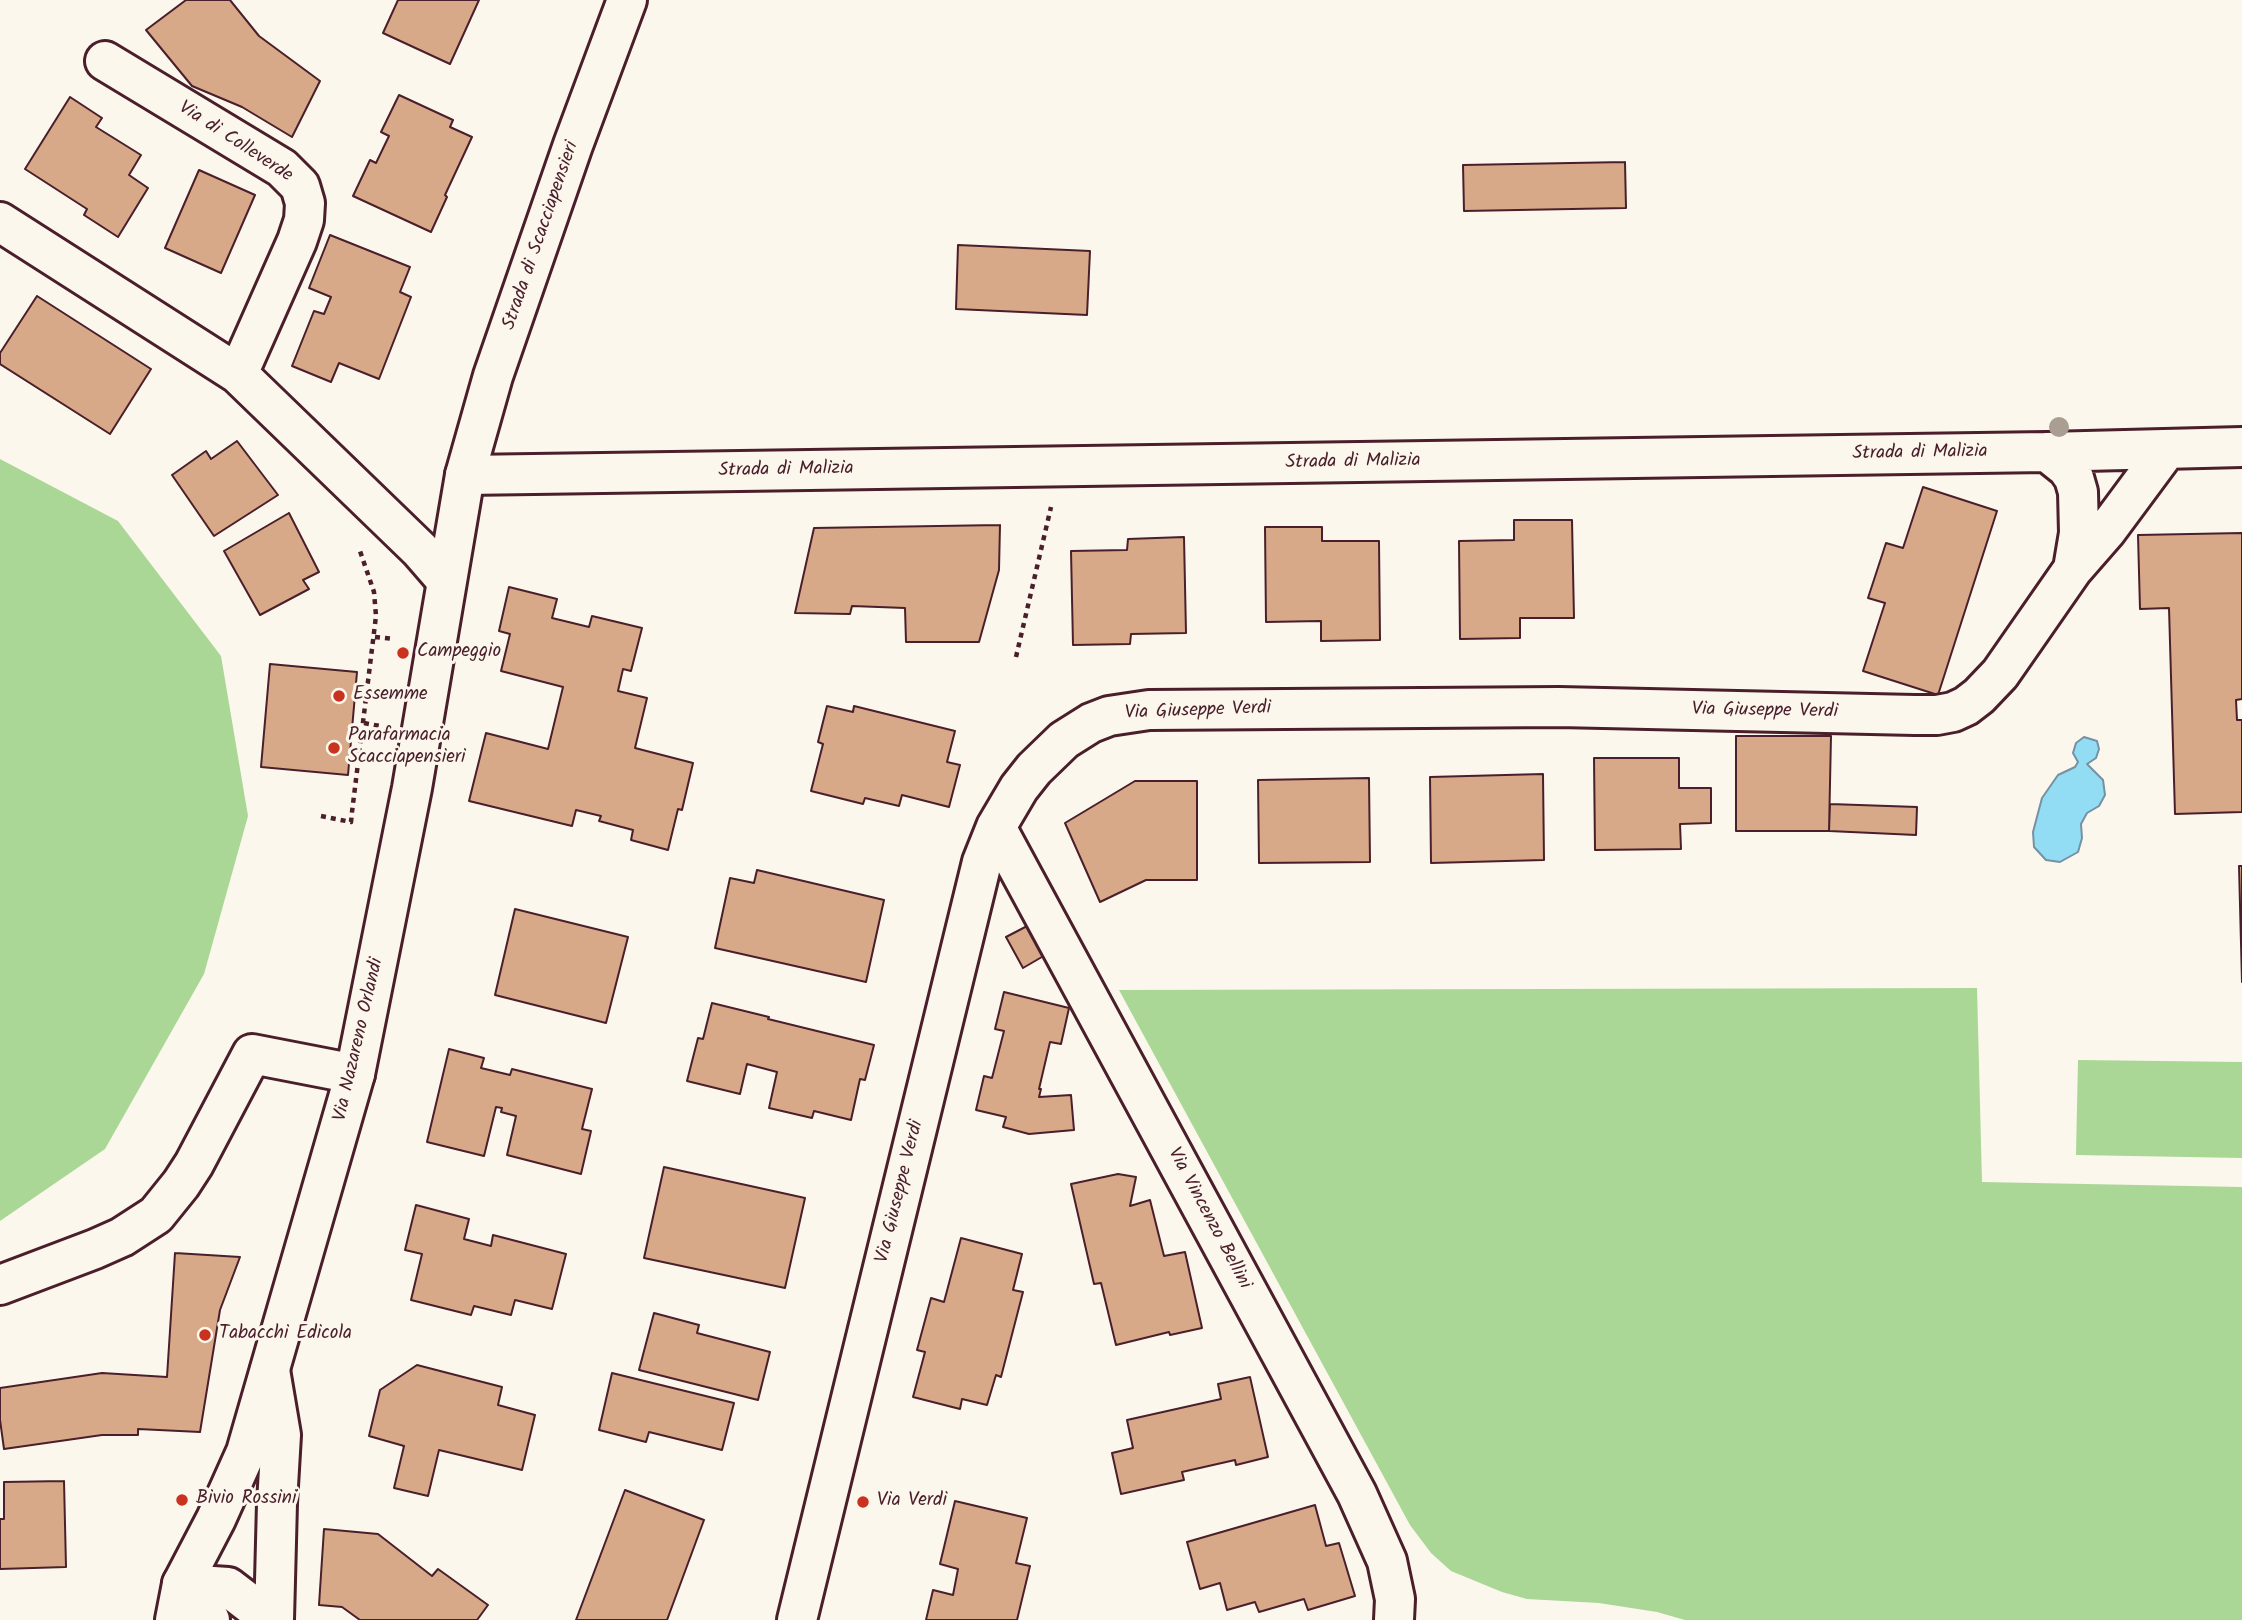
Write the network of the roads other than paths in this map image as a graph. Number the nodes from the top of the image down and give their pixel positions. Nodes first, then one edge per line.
1 (627, 0) edge
2 (106, 61) dead end
3 (0, 222) edge
4 (238, 373) junction
5 (2242, 447) edge
6 (2167, 449) junction
7 (2047, 452) junction
8 (465, 475) junction
9 (2073, 569) junction
10 (446, 580) junction
11 (996, 827) junction
12 (355, 1074) junction
13 (0, 1284) edge
14 (271, 1370) junction
15 (179, 1602) edge
16 (145, 1620) edge
17 (210, 1620) edge
18 (272, 1620) edge
19 (797, 1620) edge
20 (1394, 1620) edge

1 - 8 street, Strada di Scacciapensieri
2 - 4 street, Via di Colleverde
3 - 4 street
4 - 10 street
5 - 6 street, Strada di Malizia
6 - 7 street, Strada di Malizia
6 - 9 street, Via Giuseppe Verdi
7 - 8 street, Strada di Malizia
7 - 9 street, Via Giuseppe Verdi
8 - 10 street, Via Nazareno Orlandi
9 - 11 street, Via Giuseppe Verdi
10 - 12 street, Via Nazareno Orlandi
11 - 19 street, Via Giuseppe Verdi
11 - 20 street, Via Vincenzo Bellini
12 - 13 street
12 - 14 street, Via Nazareno Orlandi
14 - 15 street, Via Nazareno Orlandi
14 - 18 street
15 - 16 street, Via Nazareno Orlandi
15 - 17 street
15 - 18 street

